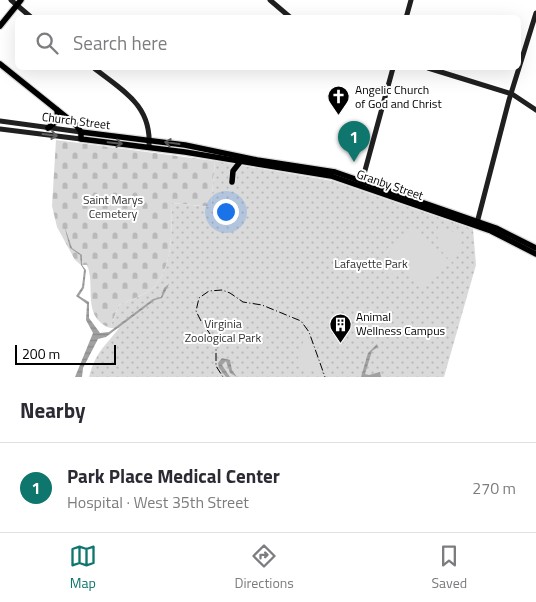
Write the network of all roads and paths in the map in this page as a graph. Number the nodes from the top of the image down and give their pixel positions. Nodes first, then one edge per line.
1 (11, 0) edge
2 (270, 0) edge
3 (411, 0) edge
4 (19, 2) edge
5 (536, 13) edge
6 (30, 15) edge
7 (288, 15) edge
8 (407, 15) edge
9 (0, 26) edge
10 (0, 64) edge
11 (521, 64) edge
12 (97, 70) edge
13 (391, 70) edge
14 (434, 70) edge
15 (519, 70) edge
16 (512, 94) junction
17 (57, 110) junction
18 (536, 110) edge
19 (0, 121) edge
20 (48, 128) junction
21 (0, 129) edge
22 (80, 132) junction
23 (81, 139) junction
24 (149, 140) junction
25 (149, 147) junction
26 (240, 162) junction
27 (232, 182) dead end
28 (362, 184) junction
29 (477, 223) junction
30 (536, 248) edge
31 (536, 254) edge

1 - 4 street
2 - 7 street
3 - 8 street
4 - 6 street
4 - 9 main road
5 - 11 street
10 - 17 main road
12 - 24 street
13 - 28 street
14 - 16 street
15 - 16 street
16 - 18 street
16 - 29 street
17 - 20 main road
17 - 22 main road
19 - 20 street, Church Street
20 - 22 street, Church Street
21 -> 23 street, Church Street
22 - 23 main road
22 - 24 main road, Church Street
23 -> 25 main road, Church Street
24 - 25 street
28 -> 24 main road, Granby Street
25 - 26 main road, Granby Street
26 - 27 main road
26 - 28 main road, Granby Street
28 - 29 main road, Granby Street
29 - 30 main road, Granby Street
29 - 31 main road, Granby Street

